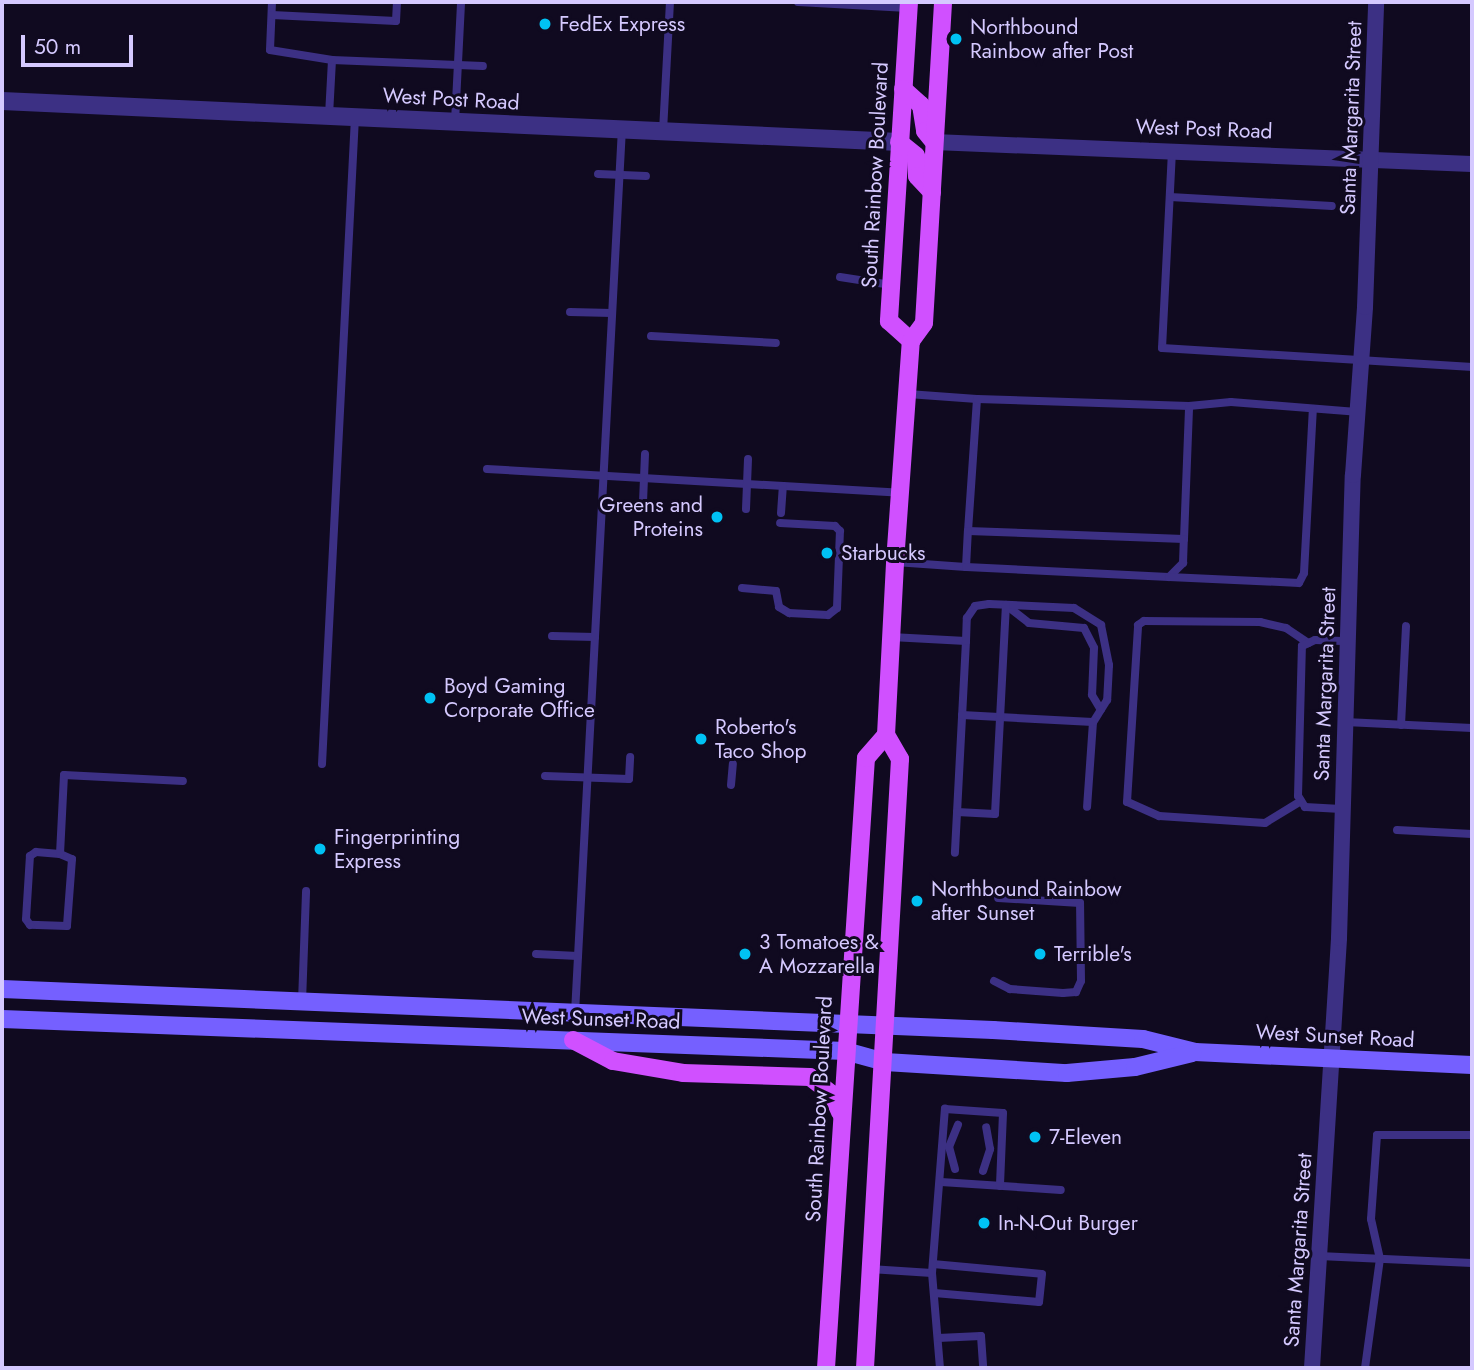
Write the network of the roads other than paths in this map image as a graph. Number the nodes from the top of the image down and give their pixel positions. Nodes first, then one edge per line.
1 (272, 2) edge
2 (397, 2) edge
3 (461, 2) edge
4 (670, 2) edge
5 (798, 2) edge
6 (943, 2) edge
7 (1376, 2) edge
8 (909, 5) edge
9 (272, 15) junction
10 (332, 60) junction
11 (457, 64) junction
12 (483, 65) dead end
13 (903, 89) junction
14 (2, 101) edge
15 (329, 116) junction
16 (355, 117) junction
17 (454, 122) junction
18 (622, 129) junction
19 (663, 131) junction
20 (899, 142) junction
21 (934, 142) junction
22 (1172, 151) junction
23 (1371, 158) junction
24 (1472, 164) edge
25 (598, 174) dead end
26 (620, 175) junction
27 (646, 176) dead end
28 (932, 192) junction
29 (1170, 197) junction
30 (1332, 206) dead end
31 (840, 277) dead end
32 (891, 285) junction
33 (569, 312) dead end
34 (612, 313) junction
35 (652, 336) dead end
36 (911, 341) junction
37 (776, 343) dead end
38 (1361, 357) junction
39 (1472, 367) edge
40 (908, 394) junction
41 (977, 399) junction
42 (1189, 406) junction
43 (1312, 409) junction
44 (1357, 412) junction
45 (645, 454) dead end
46 (748, 459) dead end
47 (487, 469) dead end
48 (603, 476) junction
49 (644, 478) junction
50 (747, 484) junction
51 (783, 486) junction
52 (901, 493) junction
53 (643, 502) dead end
54 (746, 509) dead end
55 (781, 513) dead end
56 (780, 523) dead end
57 (968, 531) junction
58 (1184, 539) junction
59 (895, 562) junction
60 (966, 567) junction
61 (1169, 578) junction
62 (742, 588) dead end
63 (1006, 605) junction
64 (1406, 626) dead end
65 (552, 636) dead end
66 (595, 637) junction
67 (891, 637) junction
68 (966, 641) junction
69 (1349, 642) junction
70 (1308, 643) junction
71 (1101, 710) junction
72 (962, 715) junction
73 (1000, 717) junction
74 (1093, 722) junction
75 (1345, 722) junction
76 (1401, 724) junction
77 (1472, 728) edge
78 (886, 735) junction
79 (631, 757) dead end
80 (321, 764) dead end
81 (733, 764) dead end
82 (545, 776) dead end
83 (588, 778) junction
84 (183, 780) dead end
85 (732, 785) dead end
86 (1301, 801) junction
87 (1087, 807) dead end
88 (1341, 809) junction
89 (957, 812) junction
90 (1397, 830) dead end
91 (1472, 834) edge
92 (60, 853) junction
93 (955, 853) dead end
94 (306, 891) dead end
95 (998, 898) dead end
96 (536, 954) dead end
97 (578, 956) junction
98 (993, 981) dead end
99 (2, 989) edge
100 (302, 1002) junction
101 (575, 1013) junction
102 (2, 1019) edge
103 (846, 1024) junction
104 (888, 1026) junction
105 (301, 1031) junction
106 (573, 1040) junction
107 (845, 1051) junction
108 (1195, 1052) junction
109 (1332, 1058) junction
110 (885, 1062) junction
111 (1472, 1065) edge
112 (842, 1118) junction
113 (958, 1125) dead end
114 (986, 1127) dead end
115 (1472, 1135) edge
116 (950, 1147) junction
117 (986, 1149) junction
118 (1002, 1150) junction
119 (955, 1169) dead end
120 (984, 1171) dead end
121 (941, 1182) junction
122 (1000, 1186) junction
123 (1061, 1189) dead end
124 (1319, 1256) junction
125 (1380, 1259) junction
126 (1472, 1263) edge
127 (933, 1268) junction
128 (870, 1269) junction
129 (934, 1293) junction
130 (937, 1338) junction
131 (826, 1368) edge
132 (865, 1368) edge
133 (940, 1368) edge
134 (983, 1368) edge
135 (1312, 1368) edge
136 (1365, 1368) edge

1 - 9 lane
2 - 9 lane
3 - 11 lane
4 - 19 lane
5 - 8 lane
6 - 21 main road
7 - 23 street, Santa Margarita Street
8 - 13 main road, South Rainbow Boulevard
9 - 10 lane
10 - 11 lane
10 - 15 lane
11 - 12 lane
11 - 17 lane
13 - 20 main road, South Rainbow Boulevard
13 - 21 main road
14 - 15 street, West Post Road
15 - 16 street, West Post Road
16 - 17 street, West Post Road
16 - 80 lane
17 - 18 street, West Post Road
18 - 19 street, West Post Road
18 - 26 lane
19 - 20 street, West Post Road
20 - 28 main road
20 - 32 main road, South Rainbow Boulevard
21 - 22 street, West Post Road
21 - 28 main road
22 - 23 street, West Post Road
22 - 29 lane
23 - 24 street, West Post Road
23 - 38 street, Santa Margarita Street
25 - 26 lane
26 - 27 lane
26 - 34 lane
28 - 36 main road
29 - 30 lane
29 - 38 lane
31 - 32 lane
32 - 36 main road, South Rainbow Boulevard
33 - 34 lane
34 - 48 lane
35 - 37 lane
36 - 40 main road
38 - 39 lane
38 - 44 street, Santa Margarita Street
40 - 41 lane
40 - 52 main road
41 - 42 lane
41 - 57 lane
42 - 43 lane
42 - 58 lane
43 - 44 lane
43 - 61 lane
44 - 69 street, Santa Margarita Street
45 - 49 lane
46 - 50 lane
47 - 48 lane
48 - 49 lane
48 - 66 lane
49 - 50 lane
49 - 53 lane
50 - 51 lane
50 - 54 lane
51 - 52 lane
51 - 55 lane
52 - 59 main road
56 - 62 lane
57 - 58 lane
57 - 60 lane
58 - 61 lane
59 - 60 lane
59 - 67 main road
60 - 61 lane
63 - 68 lane
63 - 71 lane
63 - 71 lane
63 - 73 lane
64 - 76 lane
65 - 66 lane
66 - 83 lane
67 - 68 lane
67 - 78 main road
68 - 72 lane
69 - 70 lane
69 - 75 street, Santa Margarita Street
70 - 86 lane
70 - 86 lane
71 - 74 lane
72 - 73 lane
72 - 89 lane
73 - 74 lane
73 - 89 lane
74 - 87 lane
75 - 76 lane
75 - 88 street, Santa Margarita Street
76 - 77 lane
78 - 103 main road, South Rainbow Boulevard
78 - 104 main road
79 - 83 lane
81 - 85 lane
82 - 83 lane
83 - 97 lane
84 - 92 lane
86 - 88 lane
88 - 109 street, Santa Margarita Street
89 - 93 lane
90 - 91 lane
92 - 92 lane
94 - 100 lane
95 - 98 lane
96 - 97 lane
97 - 101 lane
99 - 100 main road, West Sunset Road
100 - 101 main road, West Sunset Road
100 - 105 main road
101 - 103 main road, West Sunset Road
101 - 106 main road
102 - 105 main road, West Sunset Road
103 - 104 main road, West Sunset Road
103 - 107 main road, South Rainbow Boulevard
104 - 108 main road, West Sunset Road
104 - 110 main road
105 - 106 main road, West Sunset Road
106 - 107 main road, West Sunset Road
106 - 112 main road
107 - 110 main road, West Sunset Road
107 - 112 main road, South Rainbow Boulevard
108 - 109 main road, West Sunset Road
108 - 110 main road, West Sunset Road
109 - 111 main road, West Sunset Road
109 - 124 street, Santa Margarita Street
110 - 128 main road
112 - 131 main road, South Rainbow Boulevard
113 - 116 lane
114 - 117 lane
115 - 125 lane
116 - 118 lane
116 - 119 lane
116 - 121 lane
117 - 118 lane
117 - 120 lane
118 - 122 lane
121 - 122 lane
121 - 127 lane
122 - 123 lane
124 - 125 lane
124 - 135 street, Santa Margarita Street
125 - 126 lane
125 - 136 lane
127 - 128 lane
127 - 129 lane
127 - 129 lane
128 - 132 main road
129 - 130 lane
130 - 133 lane
130 - 134 lane

